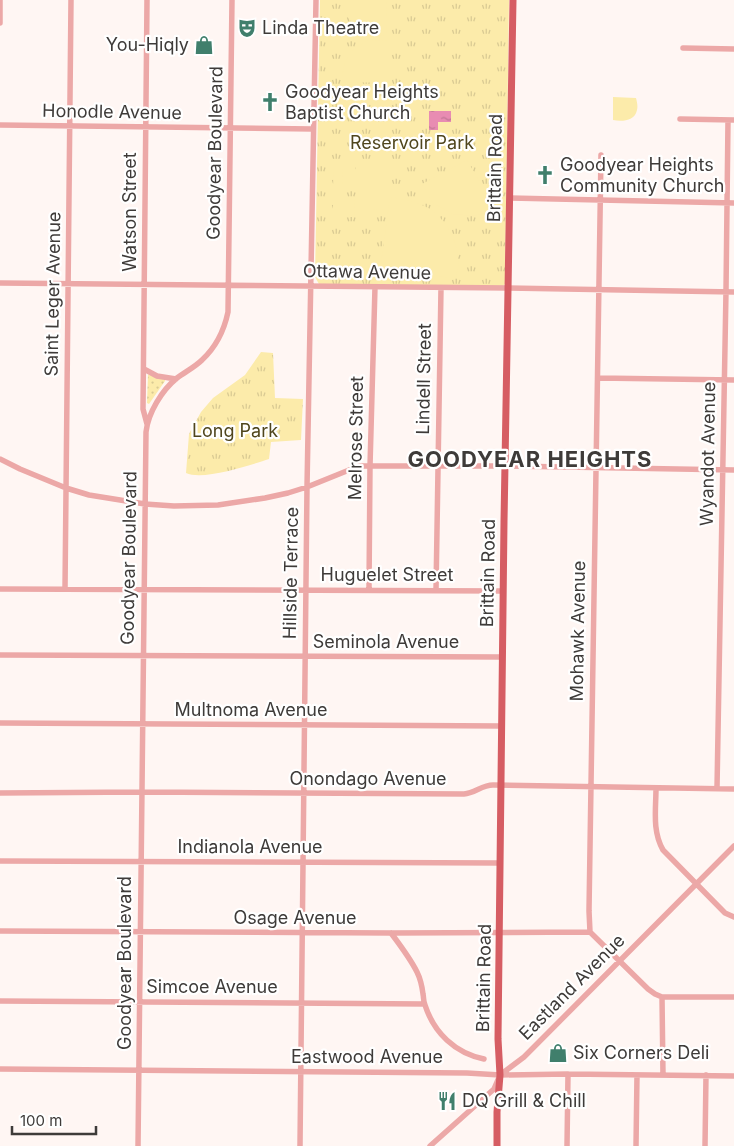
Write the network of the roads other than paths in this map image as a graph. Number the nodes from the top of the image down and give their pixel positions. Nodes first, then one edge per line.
1 (0, 0) edge
2 (71, 0) edge
3 (147, 0) edge
4 (232, 0) edge
5 (316, 0) edge
6 (513, 0) edge
7 (0, 24) edge
8 (682, 48) dead end
9 (734, 49) edge
10 (680, 119) dead end
11 (731, 120) edge
12 (0, 126) edge
13 (70, 126) junction
14 (146, 127) junction
15 (231, 128) junction
16 (313, 129) junction
17 (601, 155) dead end
18 (510, 198) junction
19 (600, 200) junction
20 (731, 202) edge
21 (0, 283) edge
22 (68, 284) junction
23 (144, 284) junction
24 (229, 285) junction
25 (311, 286) junction
26 (375, 287) junction
27 (441, 288) junction
28 (508, 288) junction
29 (598, 290) junction
30 (726, 292) junction
31 (734, 292) edge
32 (144, 369) junction
33 (598, 378) junction
34 (176, 379) junction
35 (724, 380) junction
36 (734, 380) edge
37 (147, 424) junction
38 (0, 459) edge
39 (370, 466) junction
40 (438, 466) junction
41 (505, 466) junction
42 (595, 468) junction
43 (723, 469) junction
44 (734, 470) edge
45 (307, 487) junction
46 (66, 488) junction
47 (145, 504) junction
48 (0, 589) edge
49 (65, 589) junction
50 (144, 589) junction
51 (306, 590) junction
52 (369, 590) junction
53 (436, 590) junction
54 (503, 591) junction
55 (0, 655) edge
56 (144, 655) junction
57 (305, 656) junction
58 (502, 657) junction
59 (0, 723) edge
60 (143, 724) junction
61 (304, 726) junction
62 (502, 726) junction
63 (501, 785) junction
64 (590, 786) junction
65 (656, 788) junction
66 (717, 788) junction
67 (734, 789) edge
68 (143, 792) junction
69 (0, 793) edge
70 (303, 794) junction
71 (734, 846) edge
72 (0, 861) edge
73 (141, 862) junction
74 (303, 862) junction
75 (500, 863) junction
76 (696, 884) junction
77 (734, 918) edge
78 (0, 930) edge
79 (140, 932) junction
80 (499, 932) junction
81 (590, 932) junction
82 (302, 933) junction
83 (391, 933) junction
84 (618, 961) junction
85 (662, 997) junction
86 (734, 997) edge
87 (0, 1001) edge
88 (140, 1002) junction
89 (301, 1002) junction
90 (424, 1004) junction
91 (484, 1059) dead end
92 (0, 1069) edge
93 (139, 1070) junction
94 (300, 1072) junction
95 (568, 1074) junction
96 (500, 1075) junction
97 (636, 1075) junction
98 (663, 1075) junction
99 (706, 1075) junction
100 (734, 1076) edge
101 (138, 1146) edge
102 (300, 1146) edge
103 (430, 1146) edge
104 (497, 1146) edge
105 (567, 1146) edge
106 (636, 1146) edge
107 (705, 1146) edge

1 - 7 street
2 - 13 street, Saint Leger Avenue
3 - 14 street, Watson Street
4 - 15 street, Goodyear Boulevard
5 - 16 street, Hillside Terrace
6 - 18 main road, Brittain Road
8 - 9 street
10 - 11 street
11 - 20 street, Wyandot Avenue
12 - 13 street, Honodle Avenue
13 - 14 street, Honodle Avenue
13 - 22 street, Saint Leger Avenue
14 - 15 street, Honodle Avenue
14 - 23 street, Watson Street
15 - 16 street, Honodle Avenue
15 - 24 street, Goodyear Boulevard
16 - 25 street, Hillside Terrace
17 - 19 street, Mohawk Avenue
18 - 19 street
18 - 28 main road, Brittain Road
19 - 20 street
19 - 29 street, Mohawk Avenue
20 - 30 street, Wyandot Avenue
21 - 22 street, Ottawa Avenue
22 - 23 street, Ottawa Avenue
22 - 46 street, Saint Leger Avenue
23 - 24 street, Ottawa Avenue
23 - 32 street, Watson Street
24 - 25 street, Ottawa Avenue
24 - 34 street, Goodyear Boulevard
25 - 26 street, Ottawa Avenue
25 - 45 street, Hillside Terrace
26 - 27 street, Ottawa Avenue
26 - 39 street, Melrose Street
27 - 28 street, Ottawa Avenue
27 - 40 street, Lindell Street
28 - 29 street, Ottawa Avenue
28 - 41 main road, Brittain Road
29 - 30 street, Ottawa Avenue
29 - 33 street, Mohawk Avenue
30 - 31 street, Ottawa Avenue
30 - 35 street, Wyandot Avenue
32 - 34 street
32 - 37 street, Watson Street
33 - 35 street
33 - 42 street, Mohawk Avenue
34 - 37 street, Goodyear Boulevard
35 - 36 street
35 - 43 street, Wyandot Avenue
37 - 47 street, Goodyear Boulevard
38 - 46 street
39 - 40 street
39 - 45 street
39 - 52 street, Melrose Street
40 - 41 street
40 - 53 street, Lindell Street
41 - 42 street
41 - 54 main road, Brittain Road
42 - 43 street
42 - 64 street, Mohawk Avenue
43 - 44 street
43 - 66 street, Wyandot Avenue
45 - 47 street
45 - 51 street, Hillside Terrace
46 - 47 street
46 - 49 street, Saint Leger Avenue
47 - 50 street, Goodyear Boulevard
48 - 49 street, Huguelet Street
49 - 50 street, Huguelet Street
50 - 51 street, Huguelet Street
50 - 56 street, Goodyear Boulevard
51 - 52 street, Huguelet Street
51 - 57 street, Hillside Terrace
52 - 53 street, Huguelet Street
53 - 54 street, Huguelet Street
54 - 58 main road, Brittain Road
55 - 56 street, Seminola Avenue
56 - 57 street, Seminola Avenue
56 - 60 street, Goodyear Boulevard
57 - 58 street, Seminola Avenue
57 - 61 street, Hillside Terrace
58 - 62 main road, Brittain Road
59 - 60 street, Multnoma Avenue
60 - 61 street, Multnoma Avenue
60 - 68 street, Goodyear Boulevard
61 - 62 street, Multnoma Avenue
61 - 70 street, Hillside Terrace
62 - 63 main road, Brittain Road
63 - 64 street, Onondago Avenue
63 - 70 street, Onondago Avenue
63 - 75 main road, Brittain Road
64 - 65 street, Onondago Avenue
64 - 81 street, Mohawk Avenue
65 - 66 street, Onondago Avenue
65 - 76 street
66 - 67 street, Onondago Avenue
68 - 69 street, Onondago Avenue
68 - 70 street, Onondago Avenue
68 - 73 street, Goodyear Boulevard
70 - 74 street, Hillside Terrace
71 - 76 street, Eastland Avenue
72 - 73 street, Indianola Avenue
73 - 74 street, Indianola Avenue
73 - 79 street, Goodyear Boulevard
74 - 75 street, Indianola Avenue
74 - 82 street, Hillside Terrace
75 - 80 main road, Brittain Road
76 - 77 street
76 - 84 street, Eastland Avenue
78 - 79 street, Osage Avenue
79 - 82 street, Osage Avenue
79 - 88 street, Goodyear Boulevard
80 - 81 street, Osage Avenue
80 - 83 street, Osage Avenue
80 - 96 main road, Brittain Road
81 - 84 street
82 - 83 street, Osage Avenue
82 - 89 street, Hillside Terrace
83 - 90 street
84 - 85 street
84 - 96 street, Eastland Avenue
85 - 86 street
85 - 98 street
87 - 88 street, Simcoe Avenue
88 - 89 street, Simcoe Avenue
88 - 93 street, Goodyear Boulevard
89 - 90 street, Simcoe Avenue
89 - 94 street, Hillside Terrace
90 - 91 street
92 - 93 street, Eastwood Avenue
93 - 94 street, Eastwood Avenue
93 - 101 street, Goodyear Boulevard
94 - 96 street, Eastwood Avenue
94 - 102 street, Hillside Terrace
95 - 96 street, Eastwood Avenue
95 - 97 street, Eastwood Avenue
95 - 105 street
96 - 103 street, Eastland Avenue
96 - 104 main road, Brittain Road
97 - 98 street, Eastwood Avenue
97 - 106 street
98 - 99 street, Eastwood Avenue
99 - 100 street, Eastwood Avenue
99 - 107 street

